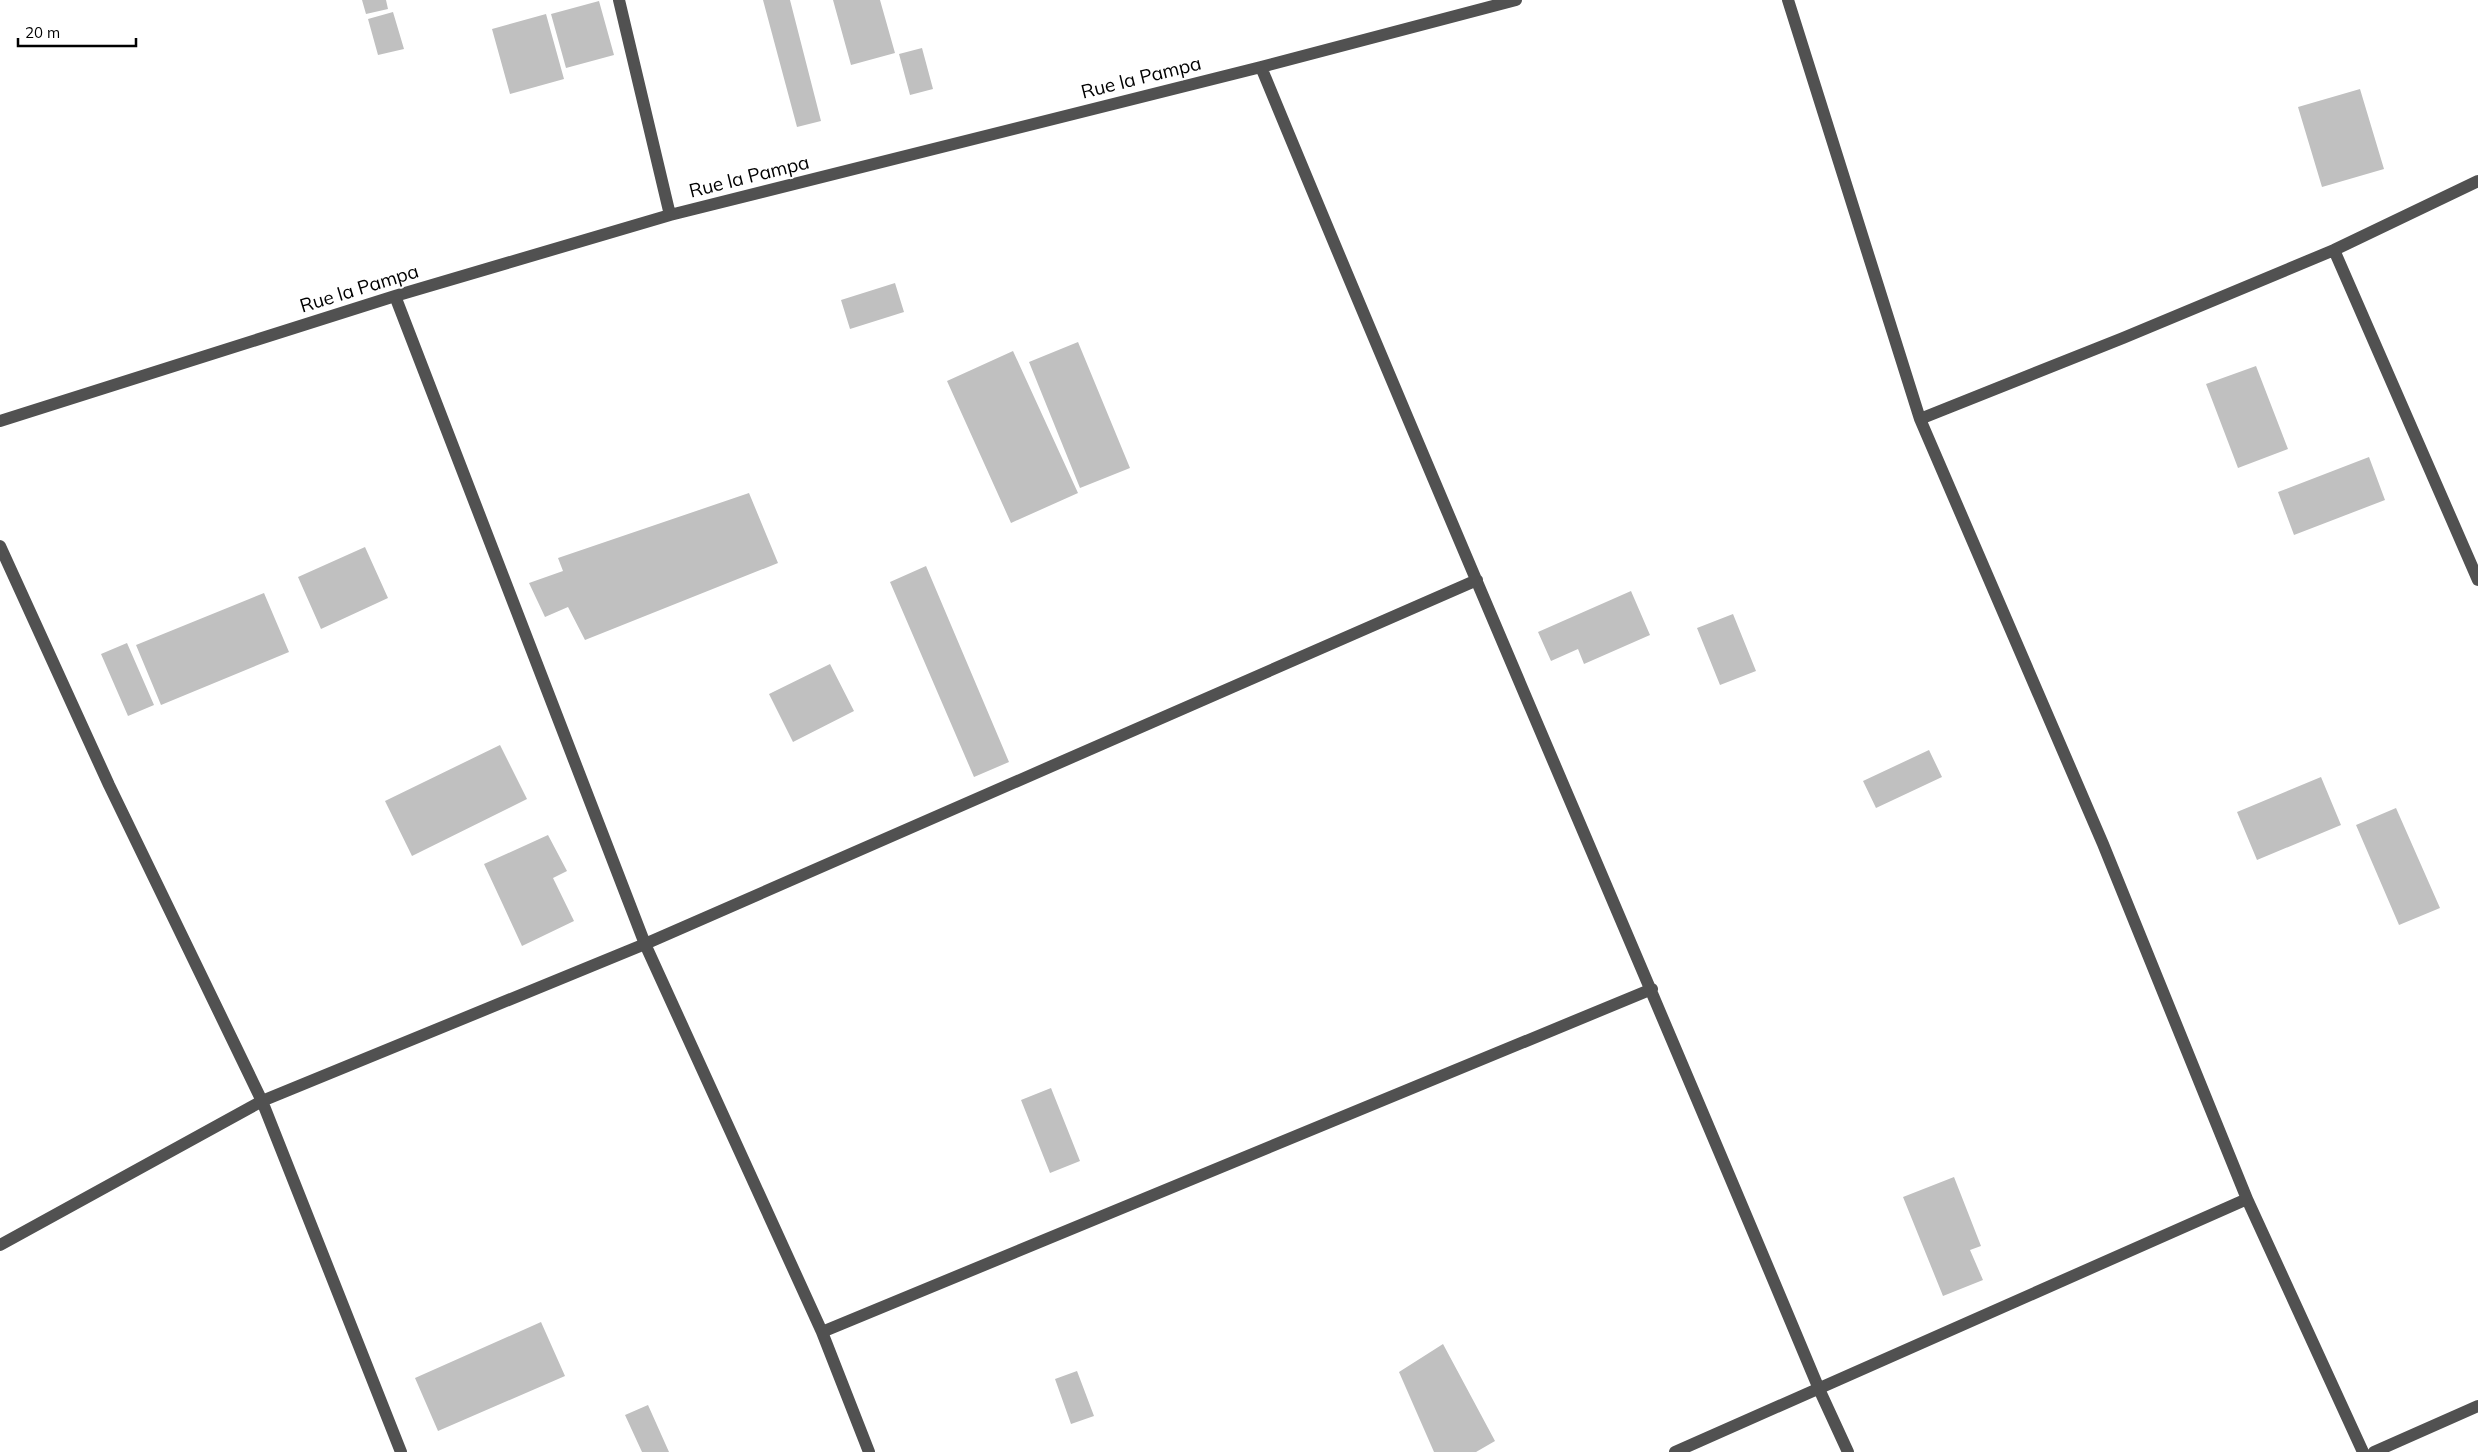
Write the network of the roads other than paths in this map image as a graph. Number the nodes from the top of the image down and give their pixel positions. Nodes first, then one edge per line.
1 (619, 0) edge
2 (1516, 0) edge
3 (1788, 0) edge
4 (1261, 67) junction
5 (2478, 181) edge
6 (670, 215) junction
7 (2334, 250) junction
8 (395, 296) junction
9 (1920, 419) junction
10 (0, 421) edge
11 (0, 546) edge
12 (1477, 580) junction
13 (2478, 580) edge
14 (645, 944) junction
15 (1652, 989) junction
16 (262, 1101) junction
17 (2247, 1199) junction
18 (0, 1245) edge
19 (822, 1332) junction
20 (1819, 1389) junction
21 (2478, 1406) edge
22 (401, 1452) edge
23 (869, 1452) edge
24 (1675, 1452) edge
25 (1848, 1452) edge
26 (2364, 1452) edge
27 (2374, 1452) edge

1 - 6 street
2 - 4 street, Rue la Pampa
3 - 9 street
4 - 6 street, Rue la Pampa
4 - 12 street
5 - 7 street
6 - 8 street, Rue la Pampa
7 - 9 street
7 - 13 street
8 - 10 street, Rue la Pampa
8 - 14 street
9 - 17 street
11 - 16 street
12 - 14 street
12 - 15 street
14 - 16 street
14 - 19 street
15 - 19 street
15 - 20 street
16 - 18 street
16 - 22 street
17 - 20 street
17 - 26 street
19 - 23 street
20 - 24 street
20 - 25 street
21 - 27 street

